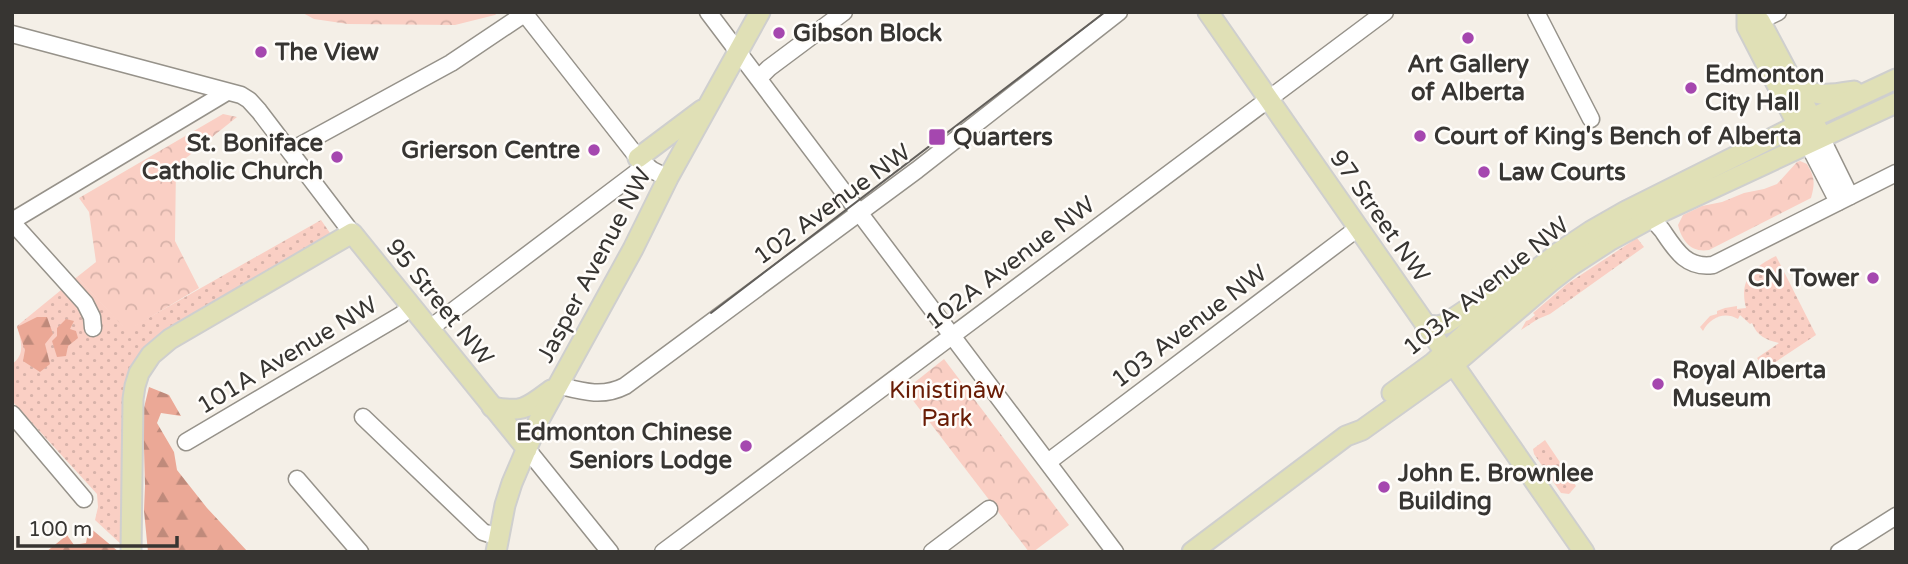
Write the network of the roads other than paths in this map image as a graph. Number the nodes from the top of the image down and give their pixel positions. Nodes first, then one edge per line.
1 (708, 12) edge
2 (760, 12) edge
3 (844, 12) edge
4 (1119, 12) edge
5 (1208, 12) edge
6 (1385, 12) edge
7 (1536, 12) edge
8 (526, 13) edge
9 (1756, 17) edge
10 (12, 34) edge
11 (737, 53) junction
12 (759, 78) junction
13 (1792, 79) junction
14 (1896, 79) edge
15 (1876, 88) junction
16 (227, 92) junction
17 (1268, 99) junction
18 (710, 102) junction
19 (1896, 103) edge
20 (1591, 119) dead end
21 (1805, 122) junction
22 (1815, 141) junction
23 (290, 151) junction
24 (642, 162) junction
25 (1896, 173) edge
26 (668, 178) junction
27 (1844, 199) junction
28 (1645, 211) junction
29 (860, 212) junction
30 (12, 221) edge
31 (1358, 228) junction
32 (352, 233) junction
33 (1531, 274) junction
34 (411, 307) junction
35 (1425, 325) junction
36 (93, 328) dead end
37 (429, 329) junction
38 (952, 336) junction
39 (1449, 359) junction
40 (557, 385) junction
41 (492, 407) junction
42 (12, 414) edge
43 (363, 417) dead end
44 (18, 431) edge
45 (186, 442) dead end
46 (527, 449) junction
47 (1048, 462) junction
48 (296, 479) dead end
49 (84, 499) dead end
50 (989, 509) dead end
51 (1896, 516) edge
52 (497, 545) edge
53 (131, 552) edge
54 (360, 552) edge
55 (610, 552) edge
56 (663, 552) edge
57 (932, 552) edge
58 (1115, 552) edge
59 (1192, 552) edge
60 (1584, 552) edge
61 (1839, 552) edge

1 - 11 street
2 - 11 main road, Jasper Avenue NW
3 - 12 street
4 - 29 street, 102 Avenue NW
5 - 17 main road, 97 Street NW
6 - 17 street, 102A Avenue NW
7 - 20 street
8 - 23 street
8 - 24 street
9 - 13 main road
9 - 21 main road
10 - 16 street, 95 Street NW
11 - 12 street
11 - 18 main road, Jasper Avenue NW
12 - 29 street
13 - 15 main road
13 - 21 main road
14 - 15 main road, 103A Avenue NW
15 - 21 main road, 103A Avenue NW
16 - 23 street, 95 Street NW
16 - 30 street
17 - 31 main road, 97 Street NW
17 - 38 street, 102A Avenue NW
18 - 24 main road
18 - 26 main road, Jasper Avenue NW
19 - 22 main road, 103A Avenue NW
21 - 22 main road
21 - 28 main road, 103A Avenue NW
22 - 27 street
22 - 28 main road, 103A Avenue NW
23 - 32 street, 95 Street NW
24 - 26 street
24 - 37 street
25 - 27 street
26 - 40 main road, Jasper Avenue NW
27 - 28 street
28 - 33 main road, 103A Avenue NW
28 - 39 main road, 103A Avenue NW
29 - 38 street
29 - 40 street, 102 Avenue NW
30 - 36 street
31 - 35 main road, 97 Street NW
31 - 47 street, 103 Avenue NW
32 - 34 main road, 95 Street NW
32 - 53 main road
33 - 35 main road
33 - 39 main road, 103A Avenue NW
34 - 37 main road, 95 Street NW
34 - 45 street, 101A Avenue NW
35 - 39 main road, 97 Street NW
37 - 41 main road, 95 Street NW
38 - 47 street
38 - 56 street, 102A Avenue NW
39 - 59 main road, 103A Avenue NW
39 - 60 main road, 97 Street NW
40 - 41 main road
40 - 46 main road, Jasper Avenue NW
41 - 46 main road, 95 Street NW
42 - 44 street
43 - 52 street
44 - 49 street
46 - 52 main road, Jasper Avenue NW
46 - 55 street, 95 Street NW
47 - 58 street
48 - 54 street
50 - 57 street
51 - 61 street

